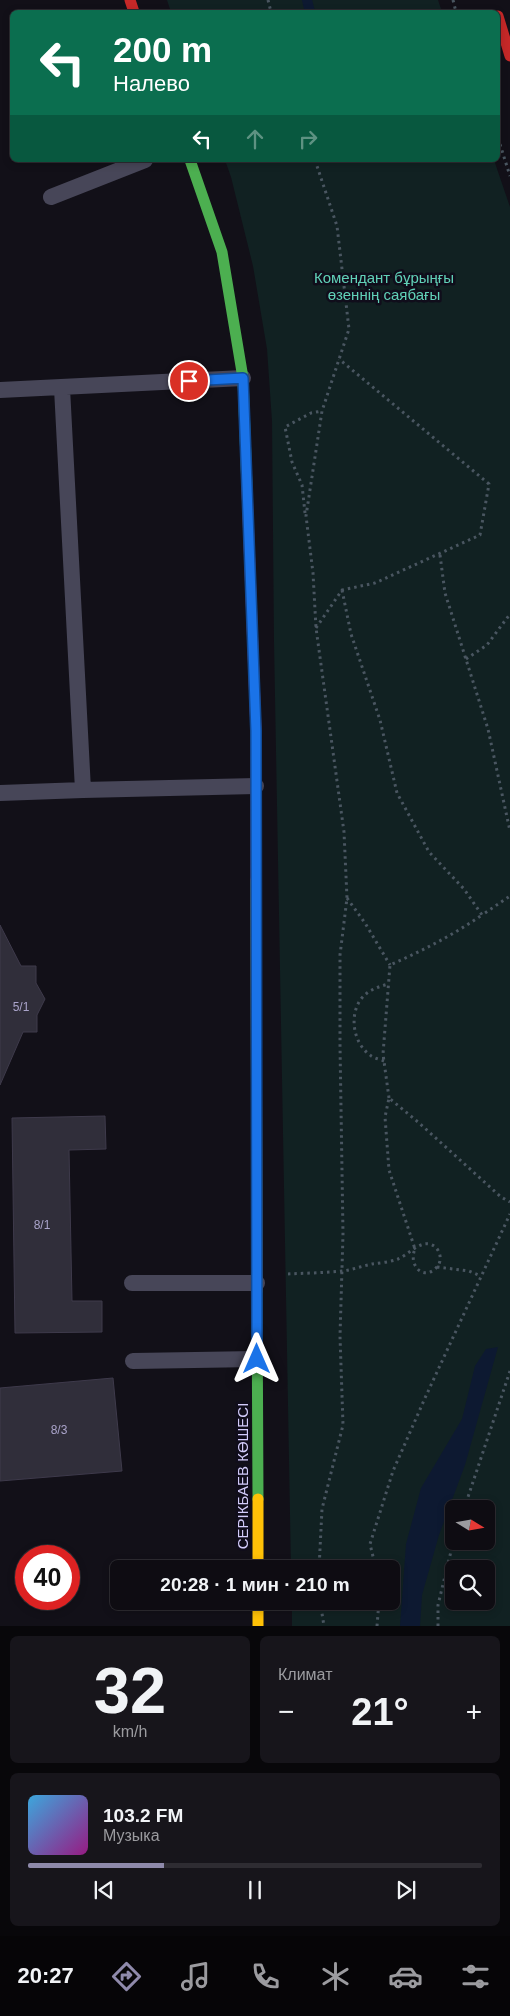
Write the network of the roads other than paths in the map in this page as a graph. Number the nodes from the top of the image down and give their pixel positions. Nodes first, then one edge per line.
1 (500, 25) edge
2 (510, 56) edge
3 (140, 162) edge
4 (191, 162) edge
5 (51, 197) dead end
6 (243, 378) junction
7 (62, 388) junction
8 (0, 390) edge
9 (256, 786) junction
10 (83, 790) junction
11 (0, 793) edge
12 (132, 1284) dead end
13 (257, 1284) junction
14 (257, 1359) junction
15 (133, 1360) dead end
16 (258, 1560) edge
17 (258, 1610) edge
18 (258, 1626) edge

1 - 2 street
3 - 5 lane
4 - 6 street, СЕРІКБАЕВ КӨШЕСІ
6 - 7 lane
6 - 9 street, СЕРІКБАЕВ КӨШЕСІ
7 - 8 lane
7 - 10 lane
9 - 10 lane
9 - 13 street, СЕРІКБАЕВ КӨШЕСІ
10 - 11 lane
12 - 13 lane
13 - 14 street, СЕРІКБАЕВ КӨШЕСІ
14 - 15 lane
14 - 16 street, СЕРІКБАЕВ КӨШЕСІ
17 - 18 street

